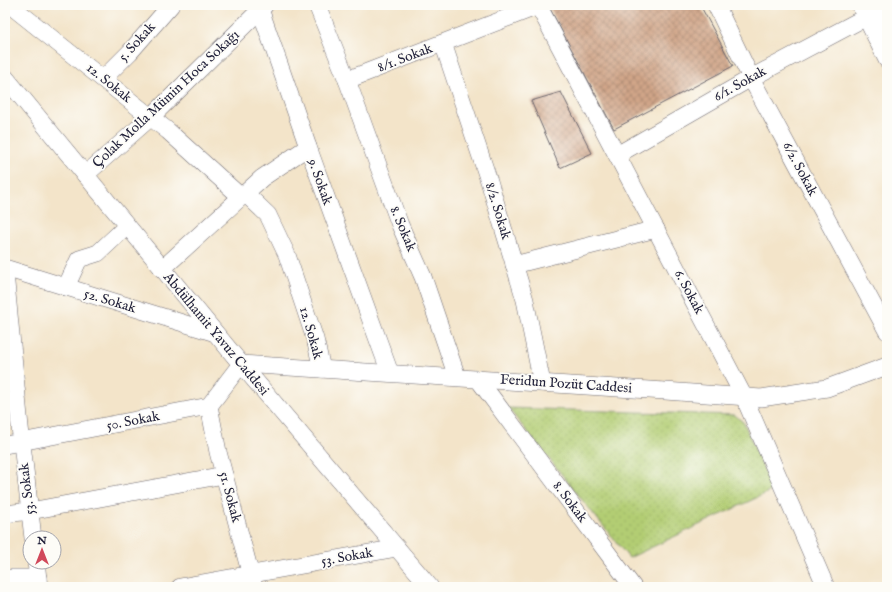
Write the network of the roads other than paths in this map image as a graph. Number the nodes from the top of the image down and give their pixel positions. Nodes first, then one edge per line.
1 (10, 5) edge
2 (170, 5) edge
3 (317, 5) edge
4 (716, 5) edge
5 (538, 6) edge
6 (262, 7) edge
7 (871, 8) edge
8 (887, 33) edge
9 (443, 43) junction
10 (887, 60) edge
11 (5, 78) edge
12 (751, 78) junction
13 (103, 79) junction
14 (347, 80) junction
15 (151, 117) junction
16 (308, 147) junction
17 (617, 155) junction
18 (85, 176) junction
19 (243, 195) junction
20 (127, 226) junction
21 (656, 229) junction
22 (514, 265) junction
23 (5, 268) edge
24 (162, 269) junction
25 (5, 273) edge
26 (66, 287) junction
27 (887, 331) edge
28 (215, 333) junction
29 (241, 364) junction
30 (887, 366) edge
31 (322, 369) junction
32 (390, 373) junction
33 (457, 377) junction
34 (478, 379) junction
35 (542, 383) junction
36 (744, 397) junction
37 (210, 406) junction
38 (13, 444) edge
39 (224, 475) junction
40 (30, 511) junction
41 (5, 514) edge
42 (32, 530) edge
43 (397, 548) junction
44 (37, 576) edge
45 (5, 578) edge
46 (252, 580) edge
47 (180, 587) edge
48 (430, 587) edge
49 (633, 587) edge
50 (826, 587) edge

1 - 13 street, 12. Sokak
2 - 13 street, 5. Sokak
3 - 14 street
4 - 12 street, 6/2. Sokak
5 - 9 street, 8/1. Sokak
5 - 17 street, 6. Sokak
6 - 15 street, Çolak Molla Mümin Hoca Sokağı
6 - 16 street
7 - 8 street
7 - 10 street
7 - 12 street, 6/1. Sokak
9 - 14 street, 8/1. Sokak
9 - 22 street, 8/2. Sokak
11 - 18 street, Abdülhamit Yavuz Caddesi
12 - 17 street, 6/1. Sokak
12 - 27 street, 6/2. Sokak
13 - 15 street, 12. Sokak
14 - 33 street, 8. Sokak
15 - 18 street, Çolak Molla Mümin Hoca Sokağı
15 - 19 street, 12. Sokak
16 - 19 street, 9. Sokak
16 - 32 street, 9. Sokak
17 - 21 street, 6. Sokak
18 - 20 street, Abdülhamit Yavuz Caddesi
19 - 24 street, 9. Sokak
19 - 31 street, 12. Sokak
20 - 24 street, Abdülhamit Yavuz Caddesi
20 - 26 street
21 - 22 street
21 - 36 street, 6. Sokak
22 - 35 street, 8/2. Sokak
23 - 26 street, 52. Sokak
24 - 28 street, Abdülhamit Yavuz Caddesi
25 - 38 street, 53. Sokak
26 - 28 street, 52. Sokak
28 - 29 street, Abdülhamit Yavuz Caddesi
29 - 31 street, Feridun Pozüt Caddesi
29 - 37 street
29 - 43 street, Abdülhamit Yavuz Caddesi
30 - 36 street, Feridun Pozüt Caddesi
31 - 32 street, Feridun Pozüt Caddesi
32 - 33 street, Feridun Pozüt Caddesi
33 - 34 street, Feridun Pozüt Caddesi
34 - 35 street, Feridun Pozüt Caddesi
34 - 49 street, 8. Sokak
35 - 36 street, Feridun Pozüt Caddesi
36 - 50 street, 6. Sokak
37 - 38 street, 50. Sokak
37 - 39 street, 51. Sokak
38 - 40 street, 53. Sokak
39 - 40 street
39 - 46 street, 51. Sokak
40 - 41 street
40 - 42 street, 53. Sokak
43 - 46 street, 53. Sokak
43 - 48 street, Abdülhamit Yavuz Caddesi
44 - 45 street
46 - 47 street, 53. Sokak

